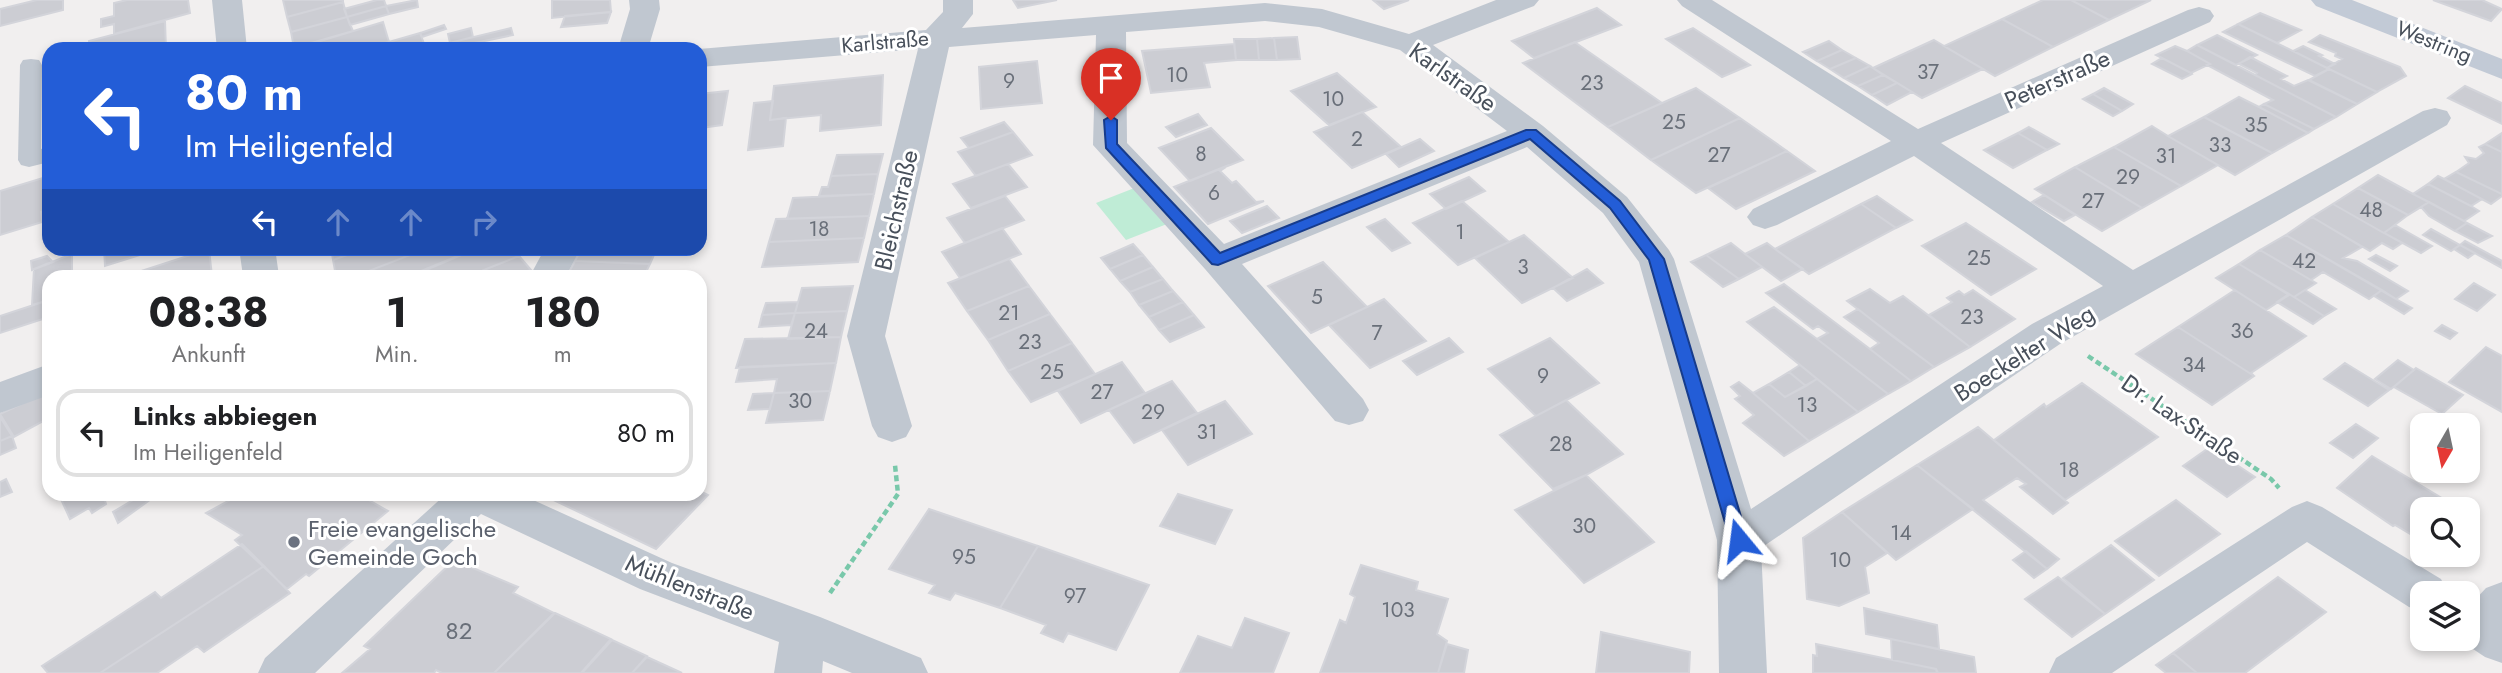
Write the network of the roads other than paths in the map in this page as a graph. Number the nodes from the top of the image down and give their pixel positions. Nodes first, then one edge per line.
1 (227, 0) edge
2 (644, 0) edge
3 (958, 0) edge
4 (1524, 0) edge
5 (1692, 0) edge
6 (2326, 0) edge
7 (1154, 10) edge
8 (2199, 16) dead end
9 (1111, 23) junction
10 (936, 38) junction
11 (231, 42) edge
12 (635, 42) edge
13 (1411, 44) junction
14 (707, 57) edge
15 (31, 65) dead end
16 (2502, 70) edge
17 (2435, 118) dead end
18 (1531, 133) junction
19 (1916, 142) junction
20 (42, 156) edge
21 (1765, 217) dead end
22 (1218, 260) junction
23 (2132, 287) junction
24 (42, 382) edge
25 (0, 398) edge
26 (1349, 410) dead end
27 (891, 426) road end
28 (469, 501) edge
29 (492, 501) edge
30 (1739, 540) junction
31 (2410, 584) edge
32 (801, 652) edge
33 (282, 673) edge
34 (904, 673) edge
35 (1743, 673) edge
36 (2073, 673) edge

1 - 11 street
2 - 12 street
3 - 10 street, Bleichstraße
4 - 13 street
5 - 19 street
6 - 16 main road, Westring
7 - 9 street, Karlstraße
7 - 13 street, Karlstraße
8 - 19 street, Peterstraße
9 - 10 street, Karlstraße
9 - 22 street
10 - 14 street, Karlstraße
10 - 27 street, Bleichstraße
13 - 18 street, Karlstraße
15 - 20 lane
17 - 23 street, Boeckelter Weg
18 - 22 street
18 - 30 street, Karlstraße
19 - 21 street, Peterstraße
19 - 23 street
22 - 26 street
23 - 30 street, Boeckelter Weg
24 - 25 street
28 - 33 street
29 - 32 street, Mühlenstraße
30 - 35 street
31 - 36 street
32 - 34 street, Mühlenstraße

